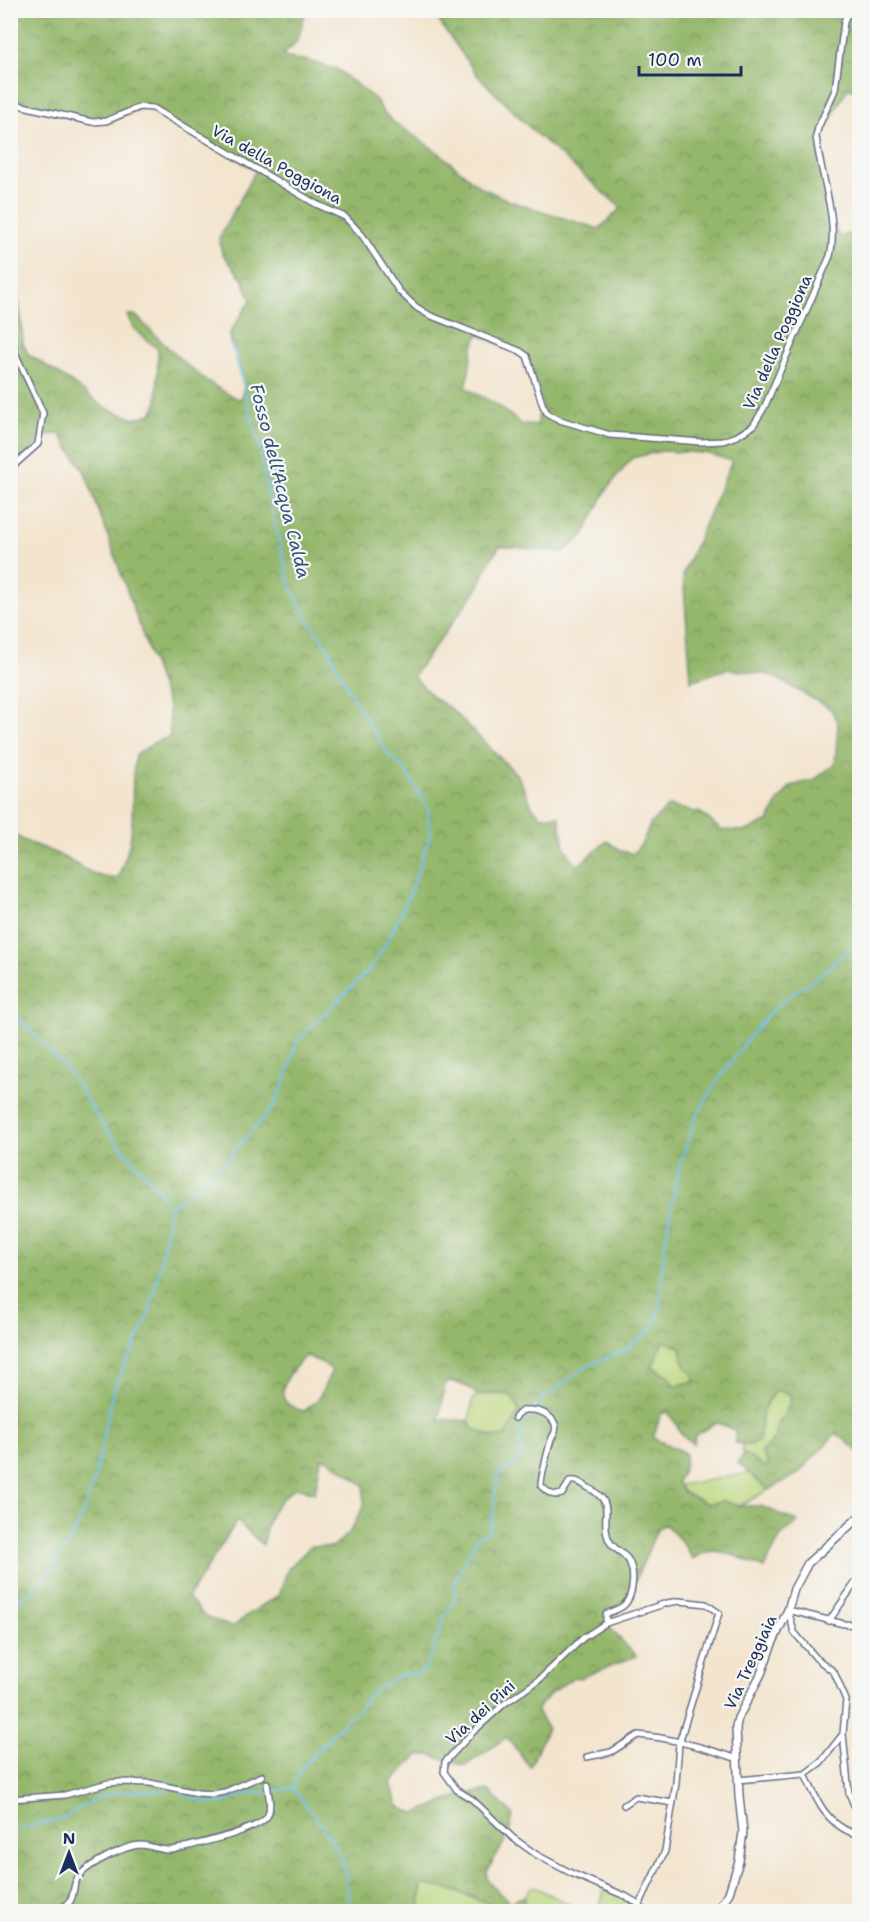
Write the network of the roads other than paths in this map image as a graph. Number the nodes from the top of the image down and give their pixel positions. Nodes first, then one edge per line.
1 (852, 10) edge
2 (10, 103) edge
3 (10, 318) edge
4 (10, 470) edge
5 (515, 1418) dead end
6 (860, 1516) edge
7 (860, 1576) edge
8 (788, 1610) junction
9 (829, 1620) junction
10 (606, 1623) junction
11 (859, 1624) edge
12 (843, 1734) junction
13 (679, 1743) junction
14 (587, 1757) dead end
15 (738, 1759) junction
16 (805, 1774) junction
17 (262, 1776) dead end
18 (738, 1780) junction
19 (267, 1783) dead end
20 (10, 1799) edge
21 (673, 1803) junction
22 (624, 1805) dead end
23 (639, 1904) junction
24 (13, 1911) edge
25 (636, 1911) edge
26 (716, 1911) edge

1 - 2 street, Via della Poggiona
3 - 4 street
5 - 10 street
6 - 8 street, Via Treggiaia
7 - 9 street
8 - 9 street
8 - 12 street
8 - 15 street, Via Treggiaia
9 - 11 street
10 - 13 street, Via dei Pini
10 - 23 street, Via dei Pini
12 - 16 street
12 - 16 street
13 - 14 street
13 - 15 street
13 - 21 street
15 - 18 street, Via Treggiaia
16 - 18 street
17 - 20 street
18 - 26 street, Via Treggiaia
19 - 24 street
21 - 22 street
21 - 23 street
23 - 25 street

